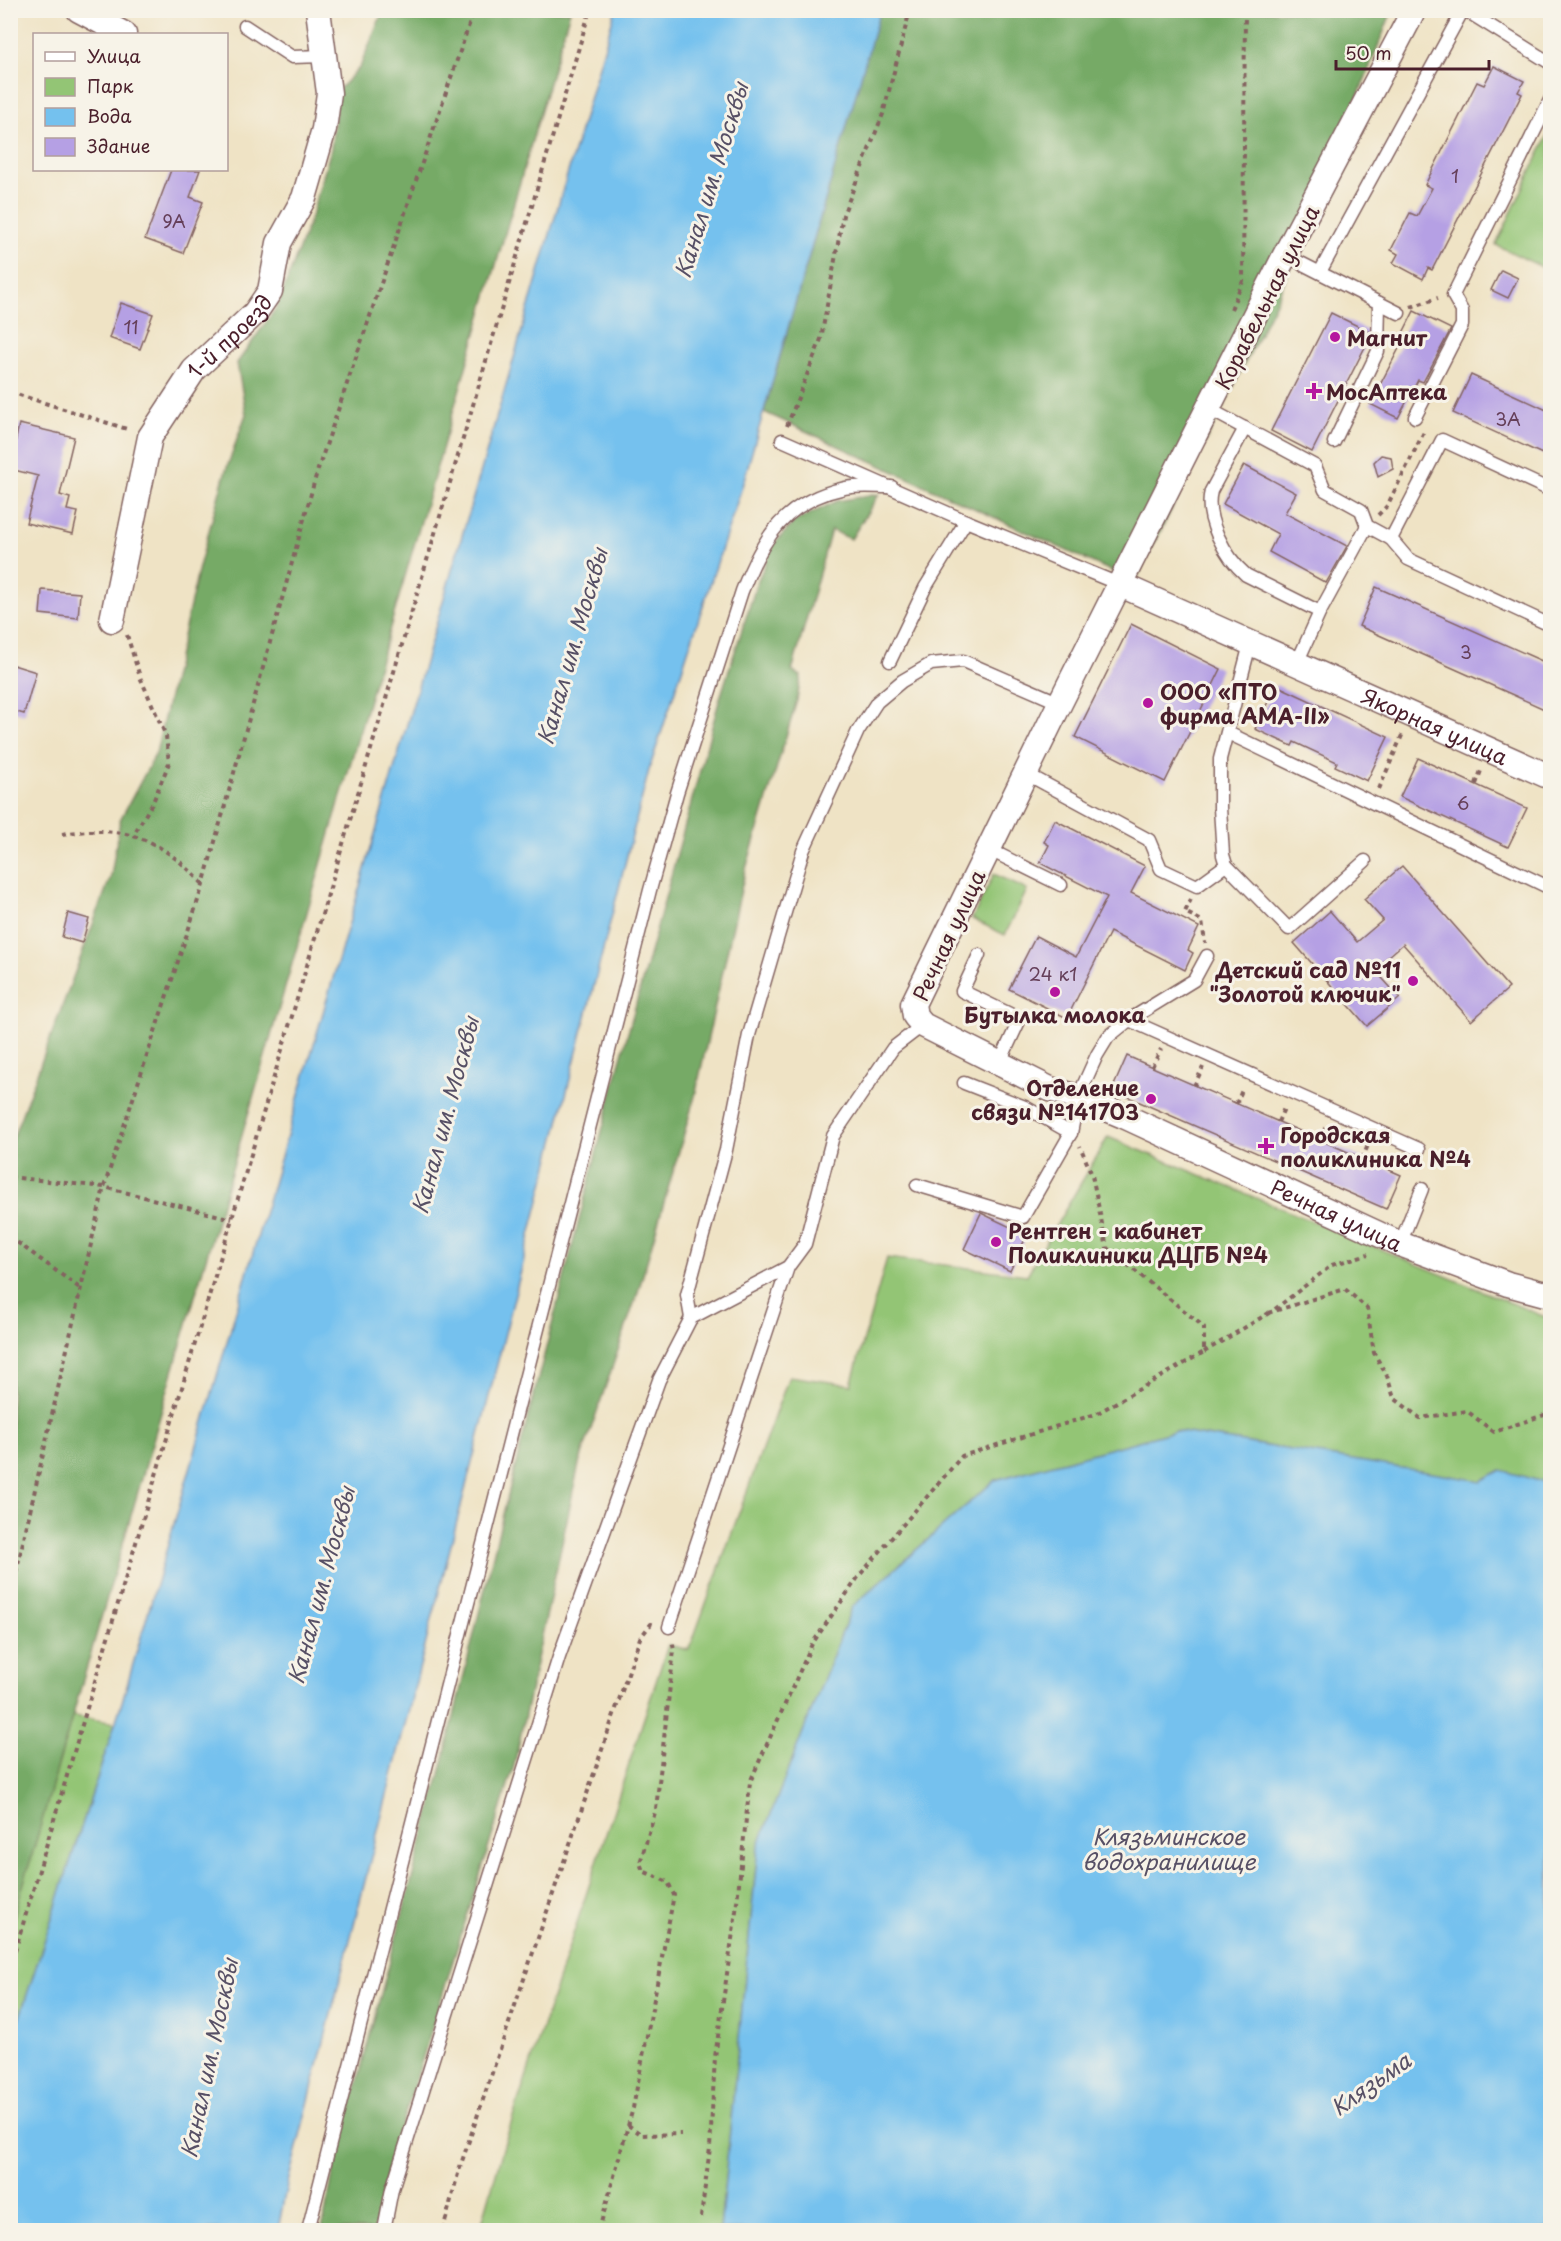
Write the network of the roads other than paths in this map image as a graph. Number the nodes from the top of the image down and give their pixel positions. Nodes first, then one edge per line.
1 (79, 10) edge
2 (318, 10) edge
3 (1414, 10) edge
4 (1464, 10) edge
5 (245, 26) dead end
6 (122, 33) edge
7 (324, 56) junction
8 (1551, 63) edge
9 (1551, 100) edge
10 (1285, 255) junction
11 (1320, 272) junction
12 (1379, 303) junction
13 (1399, 313) road end
14 (1209, 409) junction
15 (1415, 417) dead end
16 (1245, 428) junction
17 (782, 440) road end
18 (1334, 442) dead end
19 (892, 487) junction
20 (1551, 490) edge
21 (966, 521) junction
22 (1367, 526) junction
23 (1391, 539) junction
24 (1121, 585) junction
25 (1320, 612) junction
26 (112, 620) road end
27 (1551, 625) edge
28 (1250, 644) junction
29 (890, 661) dead end
30 (1296, 665) junction
31 (1060, 703) junction
32 (1228, 733) junction
33 (1025, 773) junction
34 (1551, 777) edge
35 (987, 849) junction
36 (1365, 861) dead end
37 (1226, 865) junction
38 (1061, 885) dead end
39 (1551, 888) edge
40 (979, 955) dead end
41 (1207, 956) road end
42 (1129, 1020) junction
43 (923, 1025) junction
44 (999, 1064) junction
45 (964, 1083) dead end
46 (1078, 1097) junction
47 (1071, 1133) junction
48 (1419, 1149) dead end
49 (917, 1185) dead end
50 (1422, 1189) dead end
51 (1400, 1244) junction
52 (788, 1267) junction
53 (1551, 1292) edge
54 (691, 1318) junction
55 (669, 1627) road end
56 (308, 2230) edge
57 (384, 2230) edge

1 - 6 street
2 - 7 street, 1-й проезд
3 - 10 street, Корабельная улица
4 - 8 lane
4 - 11 lane
5 - 7 lane
7 - 26 street, 1-й проезд
9 - 15 lane
10 - 11 lane
10 - 14 street, Корабельная улица
11 - 12 lane
12 - 13 lane
12 - 18 lane
14 - 16 lane
14 - 24 street, Корабельная улица
16 - 22 lane
16 - 25 lane
17 - 19 lane
19 - 21 lane
19 - 56 lane
20 - 23 lane
21 - 24 lane
21 - 29 lane
22 - 23 lane
22 - 25 lane
23 - 27 lane
24 - 28 street, Якорная улица
24 - 31 street, Речная улица
25 - 30 lane
28 - 30 street, Якорная улица
28 - 32 lane
30 - 34 street, Якорная улица
31 - 33 street, Речная улица
31 - 54 lane
32 - 37 lane
32 - 39 lane
33 - 35 street, Речная улица
33 - 37 lane
35 - 38 lane
35 - 43 street, Речная улица
36 - 37 lane
40 - 44 lane
41 - 42 lane
42 - 46 lane
42 - 48 lane
43 - 44 street, Речная улица
43 - 52 lane
44 - 46 street, Речная улица
45 - 47 lane
46 - 47 lane
46 - 51 street, Речная улица
47 - 49 lane
50 - 51 lane
51 - 53 street, Речная улица
52 - 54 lane
52 - 55 lane
54 - 57 lane

